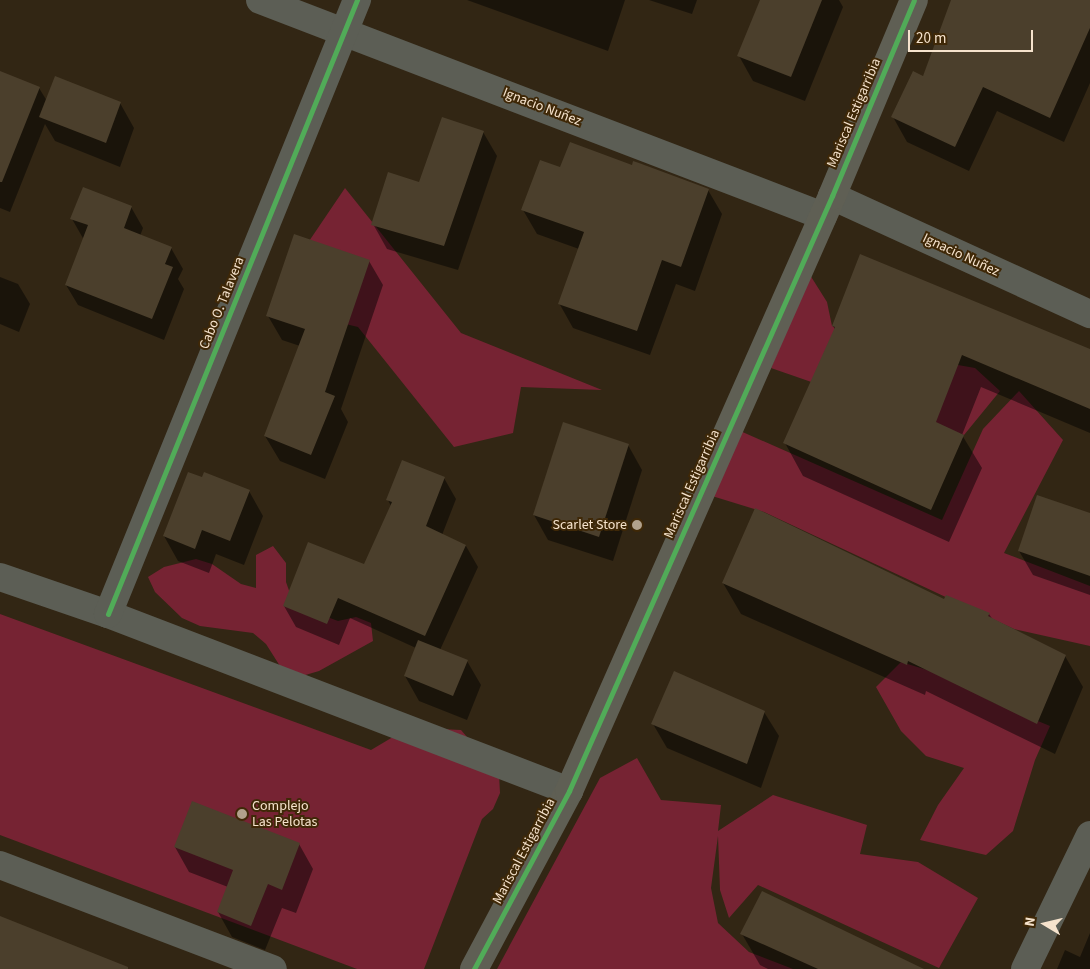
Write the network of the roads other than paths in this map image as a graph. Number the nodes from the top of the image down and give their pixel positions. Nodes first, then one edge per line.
1 (260, 0) edge
2 (357, 0) edge
3 (914, 0) edge
4 (344, 30) junction
5 (828, 206) junction
6 (1090, 314) edge
7 (0, 577) edge
8 (108, 614) junction
9 (569, 791) junction
10 (1090, 835) edge
11 (0, 865) edge
12 (274, 969) edge
13 (474, 969) edge
14 (1025, 969) edge

1 - 4 street, Ignacio Nuñez
2 - 4 street, Cabo O. Talavera
3 - 5 street, Mariscal Estigarribia
4 - 5 street, Ignacio Nuñez
4 - 8 street, Cabo O. Talavera
5 - 6 street, Ignacio Nuñez
5 - 9 street, Mariscal Estigarribia
7 - 8 street
8 - 9 street
9 - 13 street, Mariscal Estigarribia
10 - 14 street
11 - 12 street

